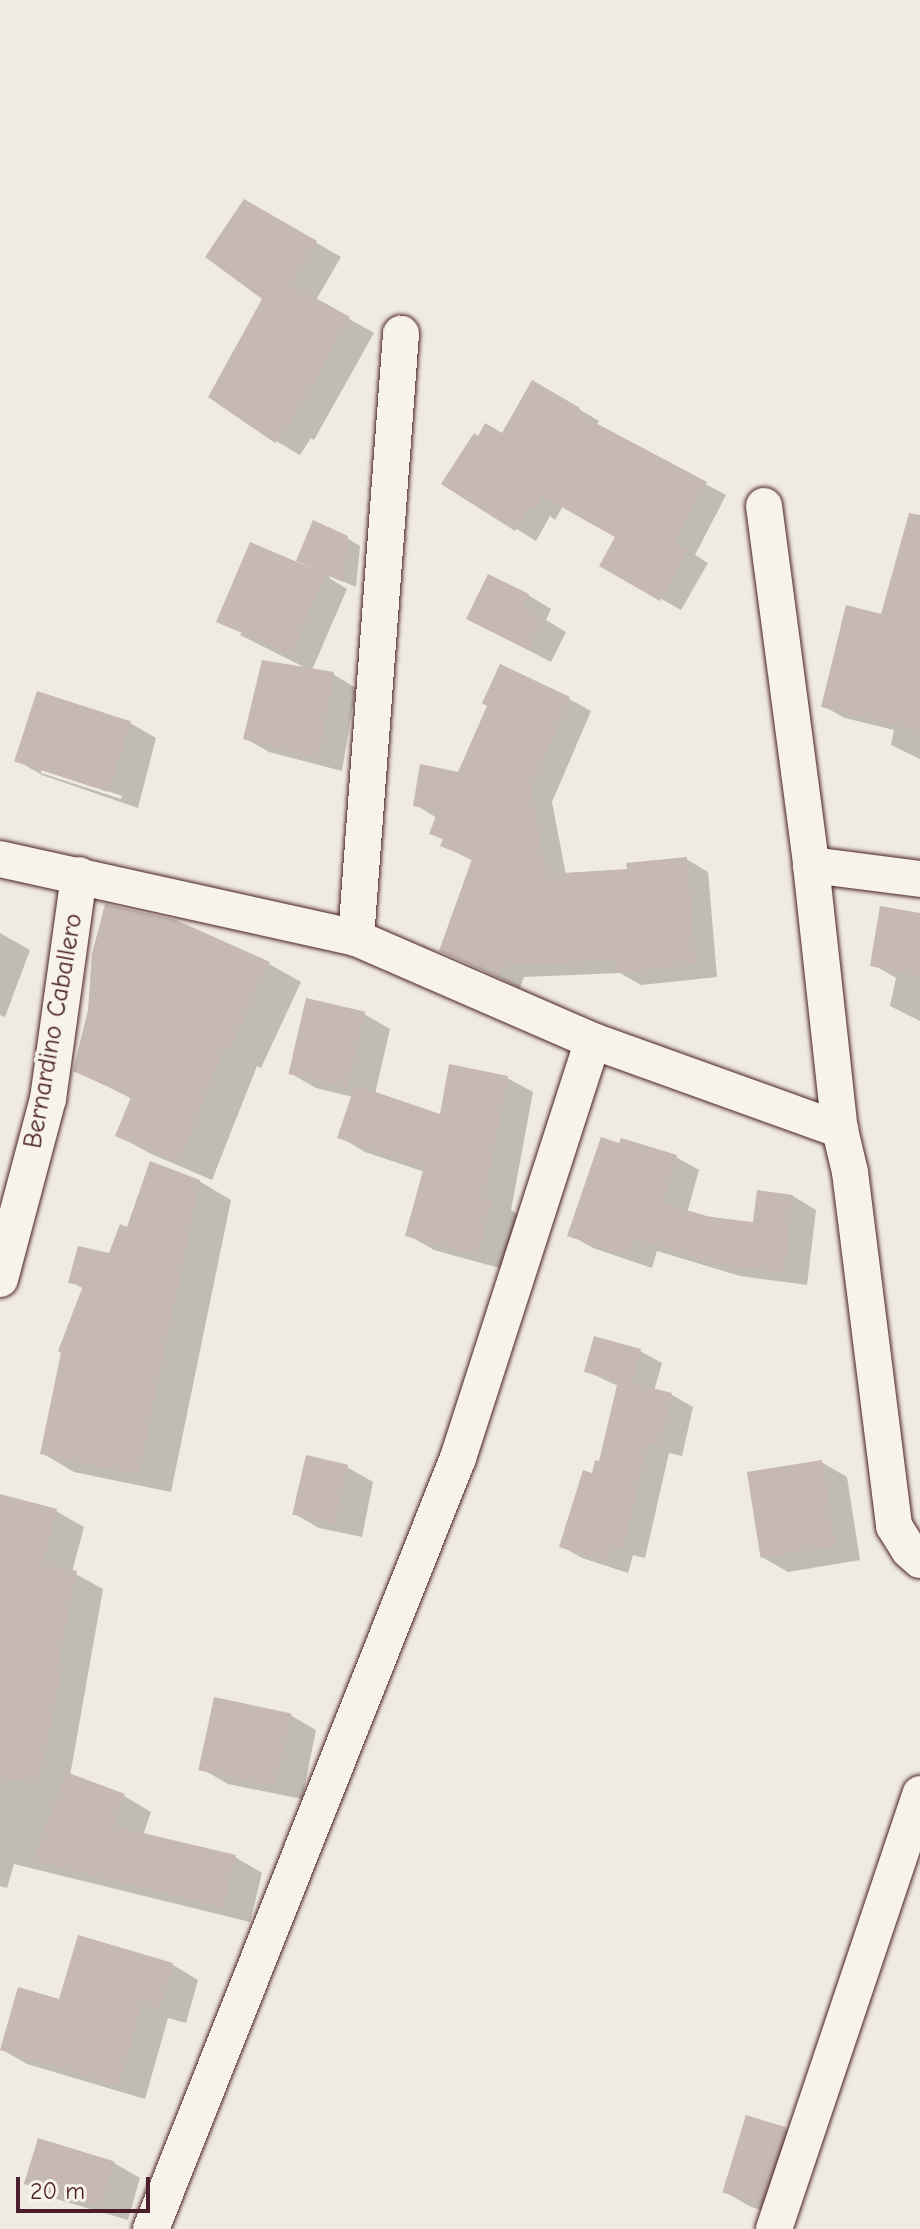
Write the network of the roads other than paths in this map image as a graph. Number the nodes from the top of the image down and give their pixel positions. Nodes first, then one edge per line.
1 (401, 334) dead end
2 (764, 506) dead end
3 (0, 859) edge
4 (811, 865) junction
5 (79, 875) junction
6 (920, 879) edge
7 (356, 938) junction
8 (593, 1041) junction
9 (840, 1130) junction
10 (0, 1279) edge
11 (920, 1560) edge
12 (920, 1794) edge
13 (151, 2229) edge
14 (774, 2229) edge

1 - 7 street
2 - 4 street
3 - 5 street
4 - 6 street
4 - 9 street
5 - 7 street
5 - 10 street, Bernardino Caballero
7 - 8 street
8 - 9 street
8 - 13 street
9 - 11 street
12 - 14 street

